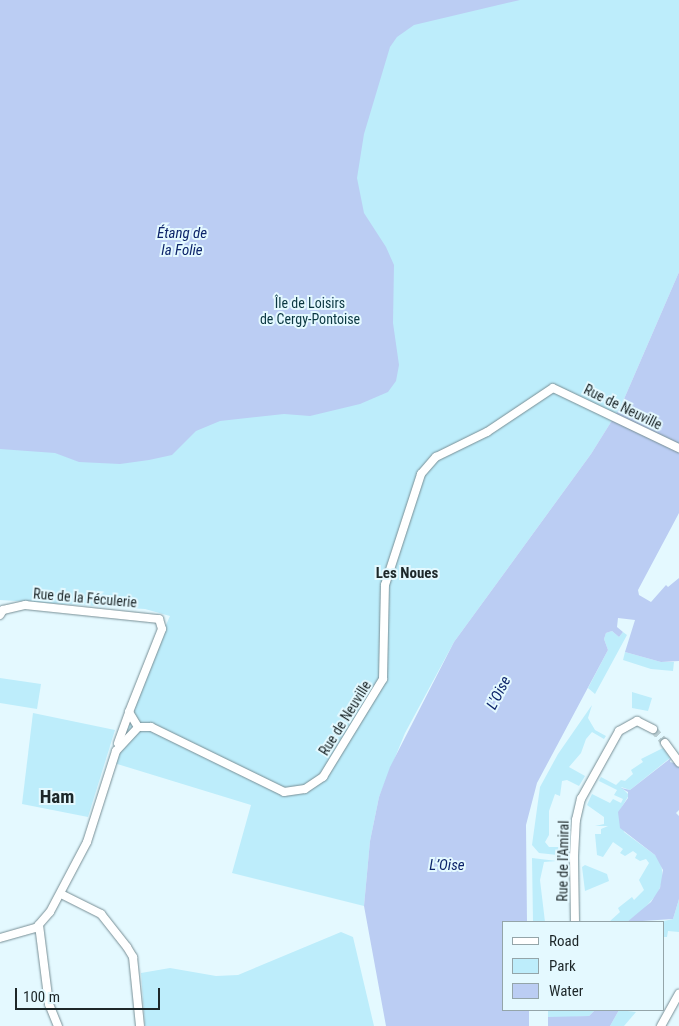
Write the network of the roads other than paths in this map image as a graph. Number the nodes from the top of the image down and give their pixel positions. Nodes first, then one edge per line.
1 (679, 448) edge
2 (0, 615) edge
3 (130, 712) junction
4 (138, 727) junction
5 (653, 729) tunnel mouth
6 (666, 744) tunnel mouth
7 (116, 751) junction
8 (679, 762) edge
9 (60, 894) junction
10 (575, 921) edge
11 (39, 925) junction
12 (0, 938) edge
13 (679, 994) edge
14 (58, 1026) edge
15 (140, 1026) edge
16 (661, 1026) edge

1 - 4 street, Rue de Neuville
2 - 3 street, Rue de la Féculerie
3 - 4 street
3 - 7 street
4 - 7 street
5 - 10 street, Rue de l'Amiral
6 - 8 street
7 - 9 street
9 - 11 street
9 - 15 street
11 - 12 street
11 - 14 street
13 - 16 street

